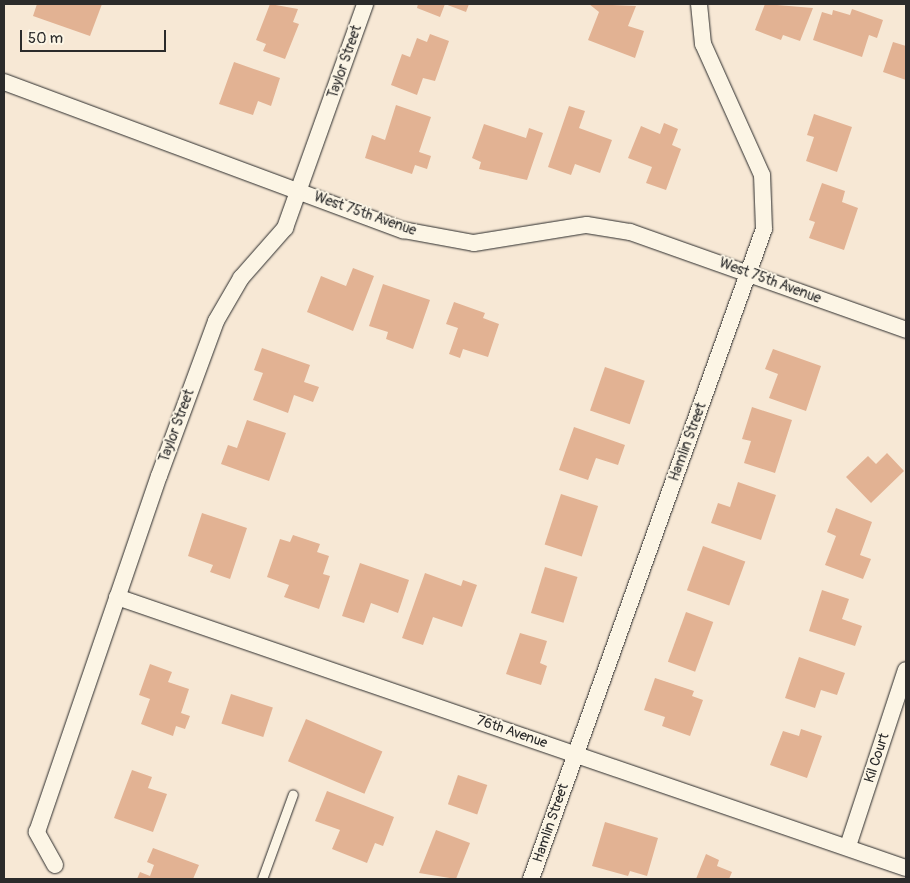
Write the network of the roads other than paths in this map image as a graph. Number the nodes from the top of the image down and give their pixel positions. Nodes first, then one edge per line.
1 (365, 4) edge
2 (699, 4) edge
3 (4, 82) edge
4 (300, 191) junction
5 (750, 274) junction
6 (906, 330) edge
7 (117, 597) junction
8 (906, 670) edge
9 (575, 753) junction
10 (293, 794) dead end
11 (848, 846) junction
12 (55, 865) dead end
13 (906, 868) edge
14 (262, 879) edge
15 (531, 879) edge

1 - 4 street, Taylor Street
2 - 5 street, Hamlin Street
3 - 4 street, West 75th Avenue
4 - 5 street, West 75th Avenue
4 - 7 street, Taylor Street
5 - 6 street, West 75th Avenue
5 - 9 street, Hamlin Street
7 - 9 street, 76th Avenue
7 - 12 street, Taylor Street
8 - 11 street, Kil Court
9 - 11 street, 76th Avenue
9 - 15 street, Hamlin Street
10 - 14 lane
11 - 13 street, 76th Avenue

